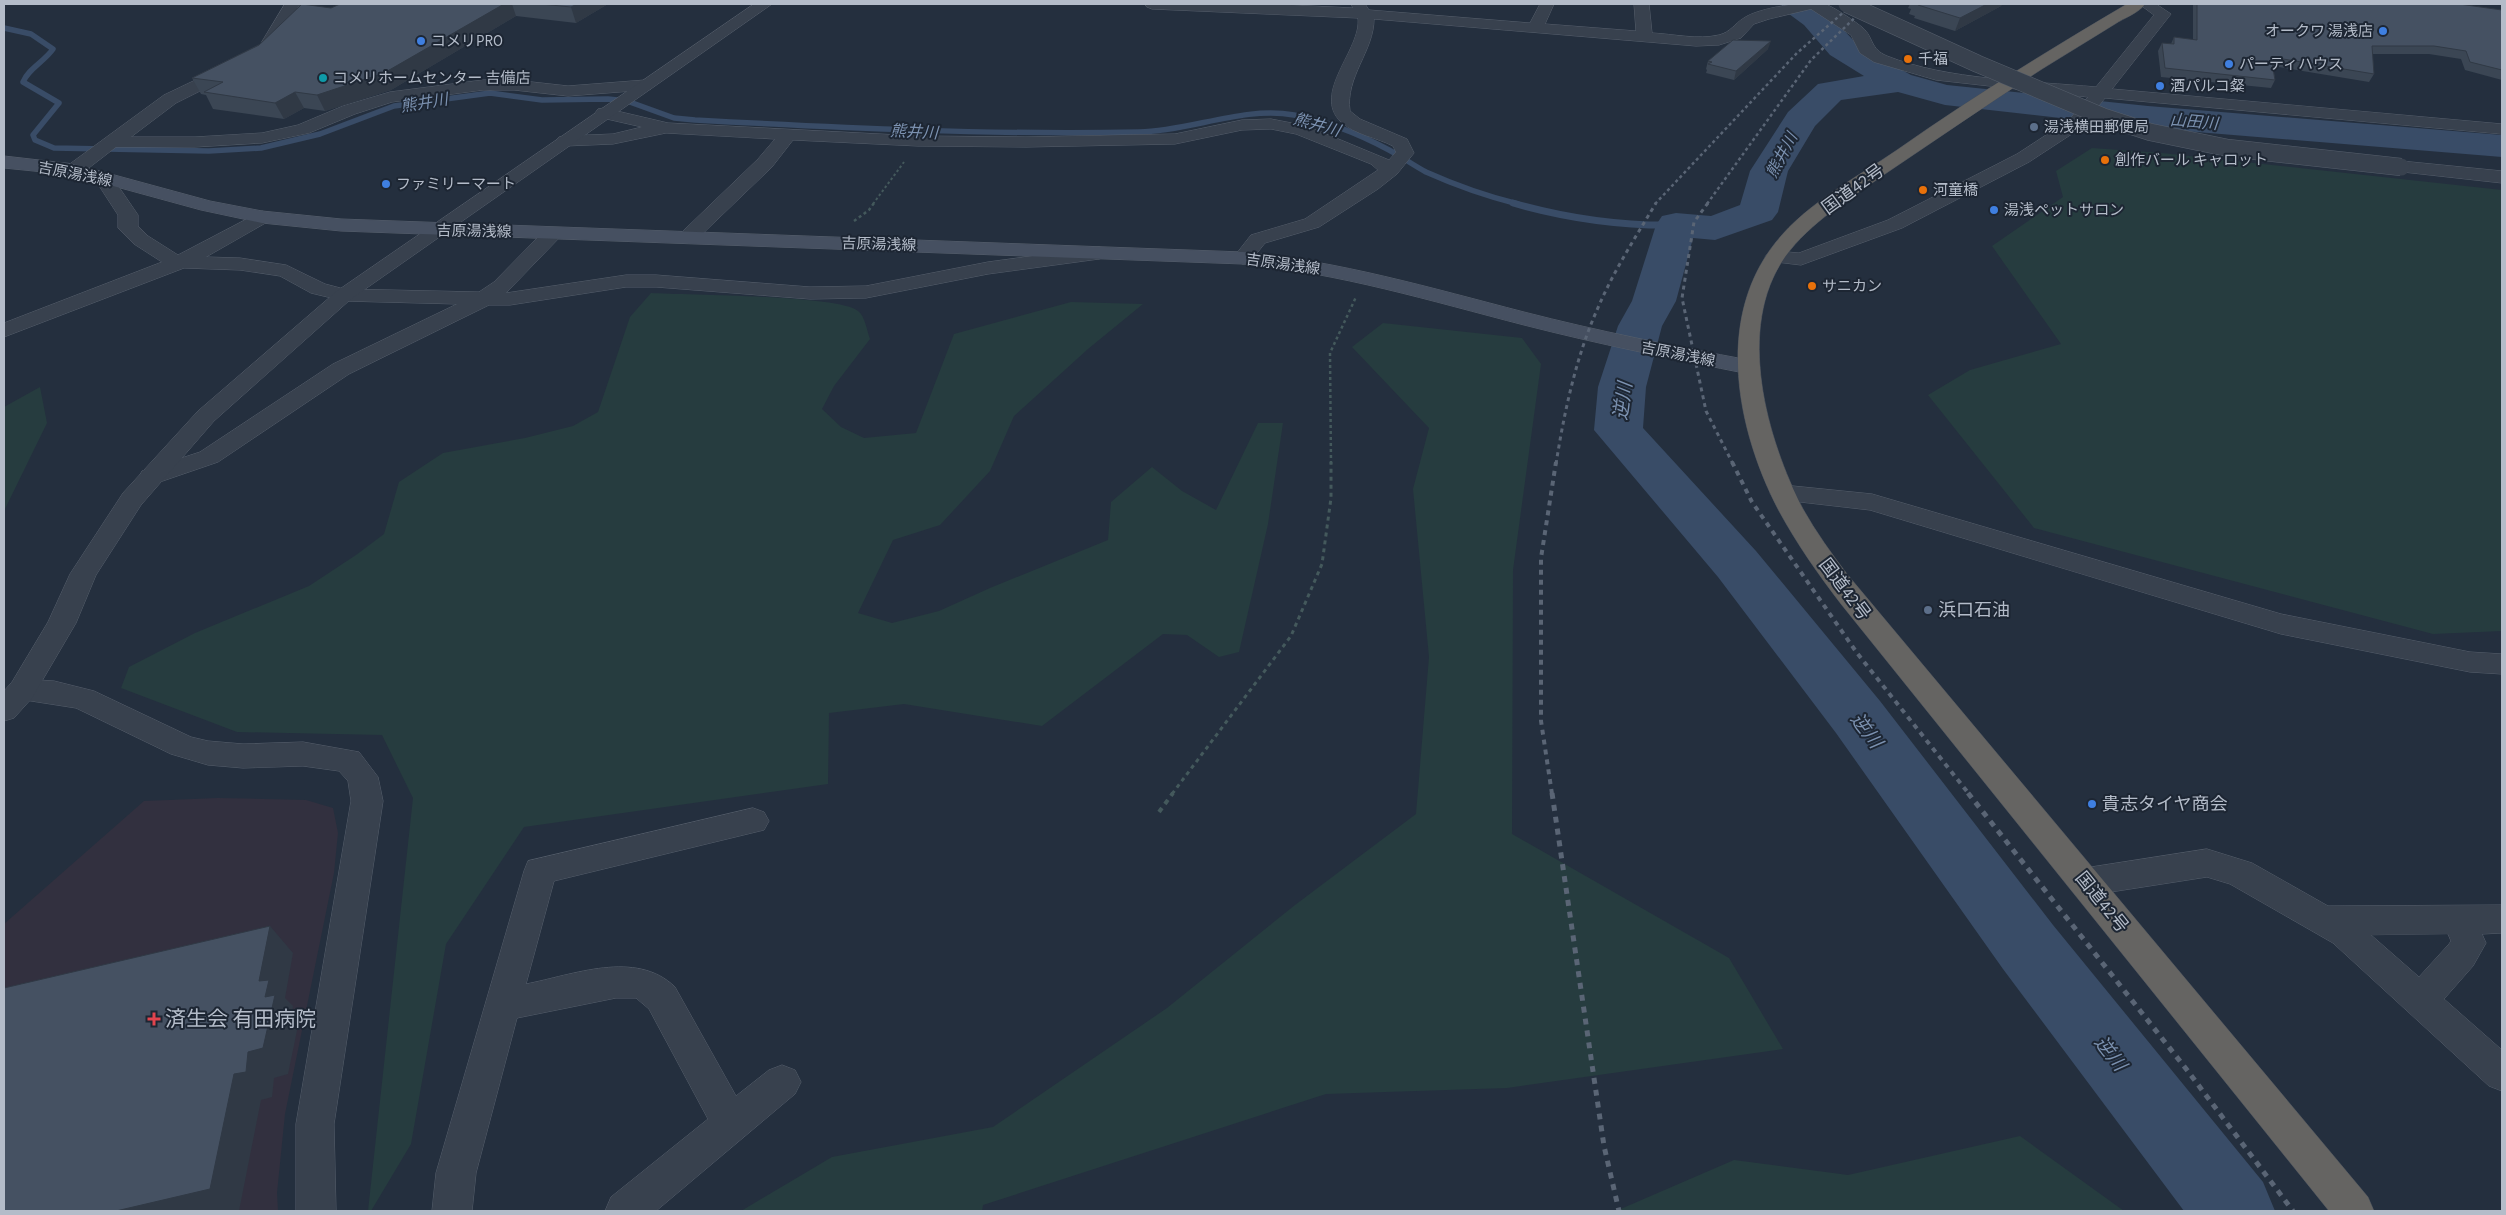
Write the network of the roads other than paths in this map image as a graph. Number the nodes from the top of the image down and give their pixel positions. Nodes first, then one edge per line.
1 (292, 4) edge
2 (764, 4) edge
3 (1152, 4) edge
4 (1547, 4) edge
5 (1642, 4) edge
6 (1814, 4) edge
7 (1847, 4) edge
8 (2137, 4) edge
9 (2146, 4) edge
10 (1361, 9) edge
11 (1535, 29) junction
12 (1644, 38) junction
13 (2002, 86) junction
14 (638, 90) junction
15 (2098, 93) junction
16 (608, 111) junction
17 (668, 128) junction
18 (2502, 129) edge
19 (788, 135) junction
20 (565, 141) junction
21 (114, 142) junction
22 (4, 162) edge
23 (74, 170) junction
24 (1390, 170) junction
25 (2502, 177) edge
26 (103, 178) junction
27 (262, 217) junction
28 (436, 230) junction
29 (554, 232) junction
30 (688, 237) junction
31 (1104, 253) junction
32 (1775, 257) junction
33 (1243, 258) junction
34 (182, 262) junction
35 (344, 295) junction
36 (482, 300) junction
37 (4, 331) edge
38 (1749, 368) junction
39 (151, 476) junction
40 (1782, 493) junction
41 (2502, 664) edge
42 (13, 700) edge
43 (754, 821) dead end
44 (2085, 882) junction
45 (2502, 919) edge
46 (2459, 920) junction
47 (2325, 921) junction
48 (2420, 1000) junction
49 (503, 1005) junction
50 (2502, 1074) edge
51 (782, 1082) dead end
52 (731, 1124) junction
53 (316, 1211) edge
54 (452, 1211) edge
55 (625, 1211) edge
56 (2354, 1211) edge

1 - 21 street
2 - 14 street
3 - 10 street
4 - 11 street
5 - 12 street
6 - 12 street
6 - 13 street
7 - 25 street, bridge
8 - 13 highway, 国道42号
9 - 15 street
10 - 11 street
10 - 24 street
11 - 12 street
13 - 15 street
13 - 32 highway, 国道42号
14 - 16 street
14 - 21 street
15 - 18 street
15 - 32 street
16 - 17 street
16 - 20 street
17 - 19 street
17 - 20 street
19 - 24 street
19 - 30 street
20 - 28 street
21 - 23 street
22 - 23 main road, 吉原湯浅線
23 - 26 main road, 吉原湯浅線
24 - 33 street
26 - 27 main road, 吉原湯浅線
26 - 34 street
27 - 28 main road, 吉原湯浅線
27 - 34 street
28 - 29 main road, 吉原湯浅線
28 - 35 street
29 - 30 main road, 吉原湯浅線
29 - 36 street
30 - 31 main road, 吉原湯浅線
31 - 33 main road, 吉原湯浅線
31 - 36 street
32 - 38 highway, 国道42号
33 - 38 main road, 吉原湯浅線
34 - 35 street
34 - 37 street
35 - 36 street
35 - 39 street
36 - 39 street
38 - 40 highway, 国道42号
39 - 42 street
40 - 41 street
40 - 44 highway, 国道42号
42 - 53 street
43 - 49 street
44 - 47 street
44 - 56 highway, 国道42号
45 - 46 street
46 - 47 street
46 - 48 street
47 - 48 street
48 - 50 street
49 - 52 street
49 - 54 street
51 - 52 street
52 - 55 street

